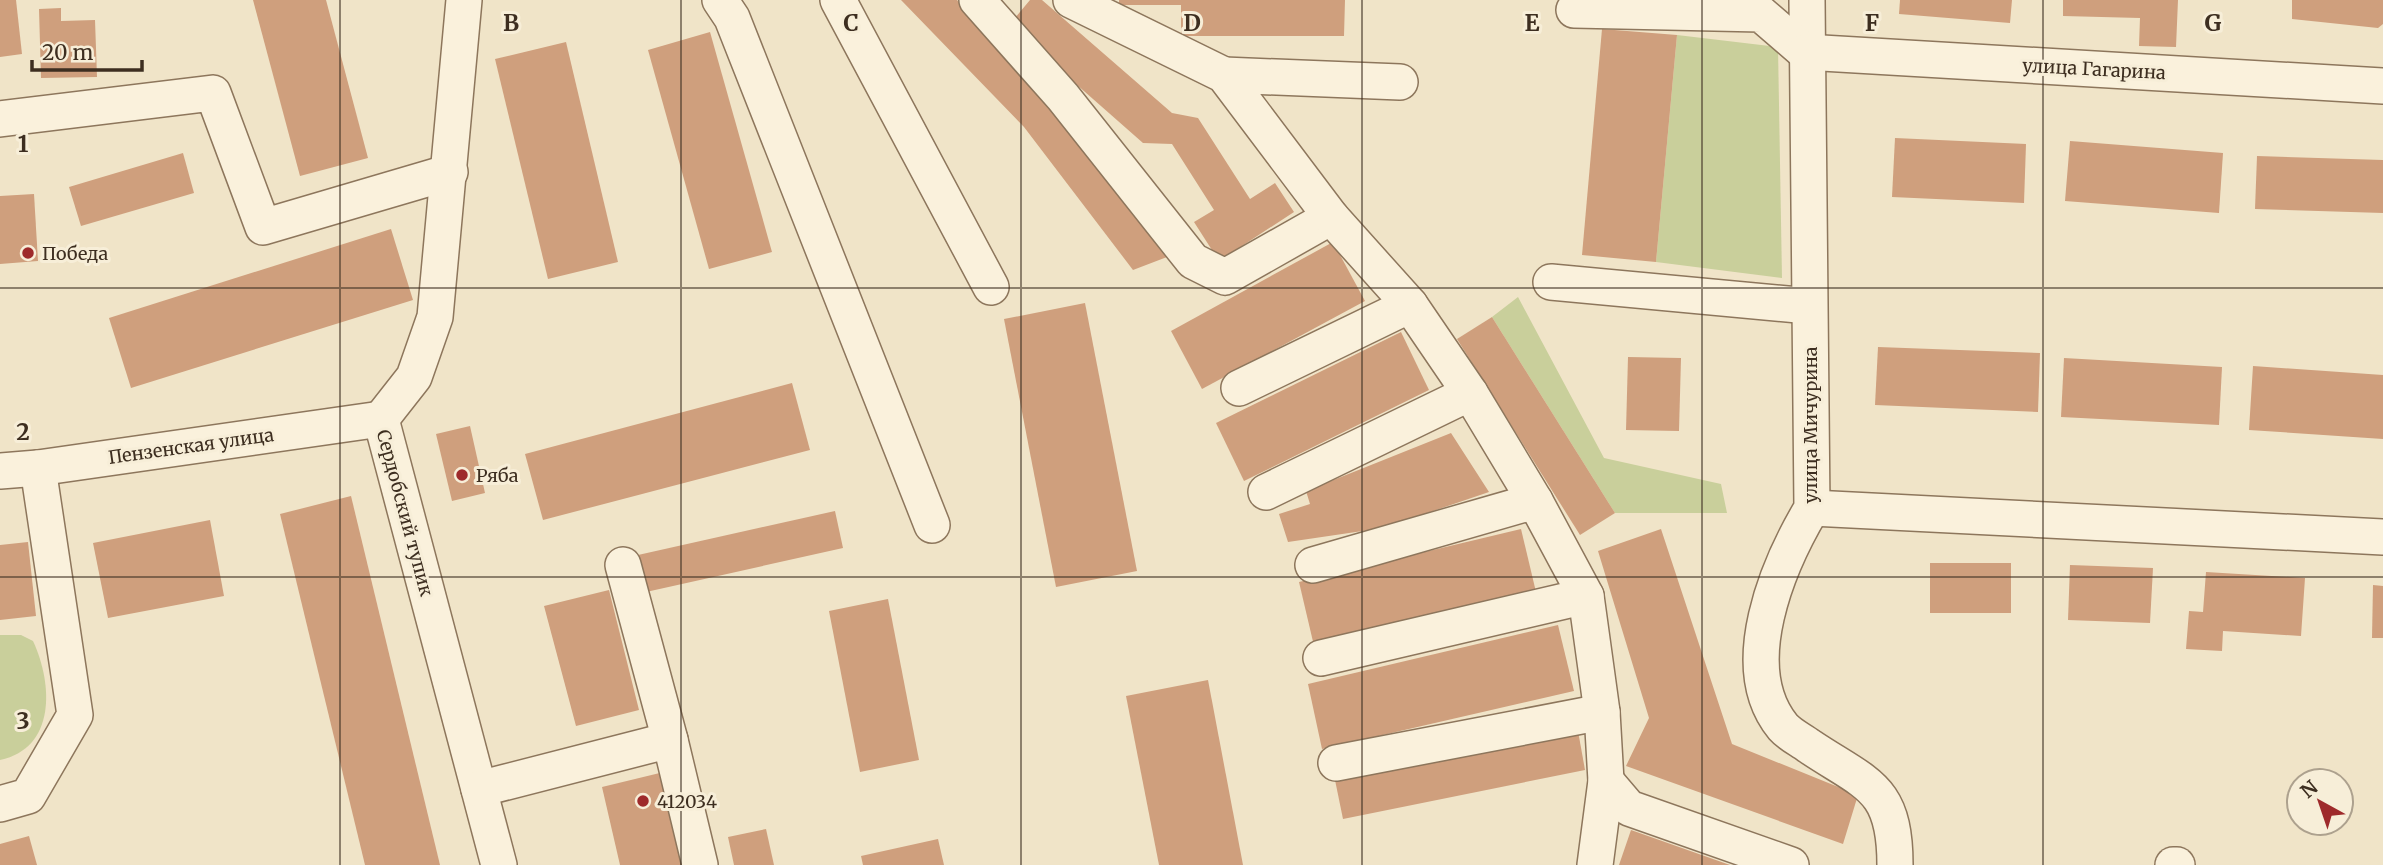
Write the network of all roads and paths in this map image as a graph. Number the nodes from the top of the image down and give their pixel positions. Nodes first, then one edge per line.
1 (464, 0) edge
2 (720, 0) edge
3 (838, 0) edge
4 (978, 0) edge
5 (1071, 0) edge
6 (1807, 0) edge
7 (1574, 10) dead end
8 (1805, 52) junction
9 (1224, 75) junction
10 (1399, 82) dead end
11 (2383, 86) edge
12 (0, 119) edge
13 (450, 172) junction
14 (1331, 217) junction
15 (1551, 282) dead end
16 (990, 287) dead end
17 (1410, 305) junction
18 (1809, 306) junction
19 (1239, 388) dead end
20 (1470, 394) junction
21 (381, 419) junction
22 (38, 468) junction
23 (0, 471) edge
24 (1266, 492) dead end
25 (1535, 501) junction
26 (1812, 509) junction
27 (932, 525) dead end
28 (2383, 537) edge
29 (623, 565) dead end
30 (1313, 565) dead end
31 (1586, 596) junction
32 (1321, 658) dead end
33 (1602, 712) junction
34 (670, 740) junction
35 (1336, 763) dead end
36 (1606, 780) junction
37 (479, 789) junction
38 (0, 804) edge
39 (499, 865) edge
40 (700, 865) edge
41 (1595, 865) edge
42 (1791, 865) edge
43 (1895, 865) edge

1 - 13 street, Сердобский тупик
2 - 27 street
3 - 16 street
4 - 14 street
5 - 9 street
6 - 8 street, улица Мичурина
7 - 8 street
8 - 11 street, улица Гагарина
8 - 18 street, улица Мичурина
9 - 10 street
9 - 14 street
12 - 13 street
13 - 21 street, Сердобский тупик
14 - 17 street
15 - 18 street
17 - 19 street
17 - 20 street
18 - 26 street, улица Мичурина
20 - 24 street
20 - 25 street
21 - 22 street, Пензенская улица
21 - 37 street, Сердобский тупик
22 - 23 street, Пензенская улица
22 - 38 street
25 - 30 street
25 - 31 street
26 - 28 street
26 - 43 street, улица Мичурина
29 - 34 street
31 - 32 street
31 - 33 street
33 - 35 street
33 - 36 street
34 - 37 street
34 - 40 street
36 - 41 street
36 - 42 street
37 - 39 street, Сердобский тупик

